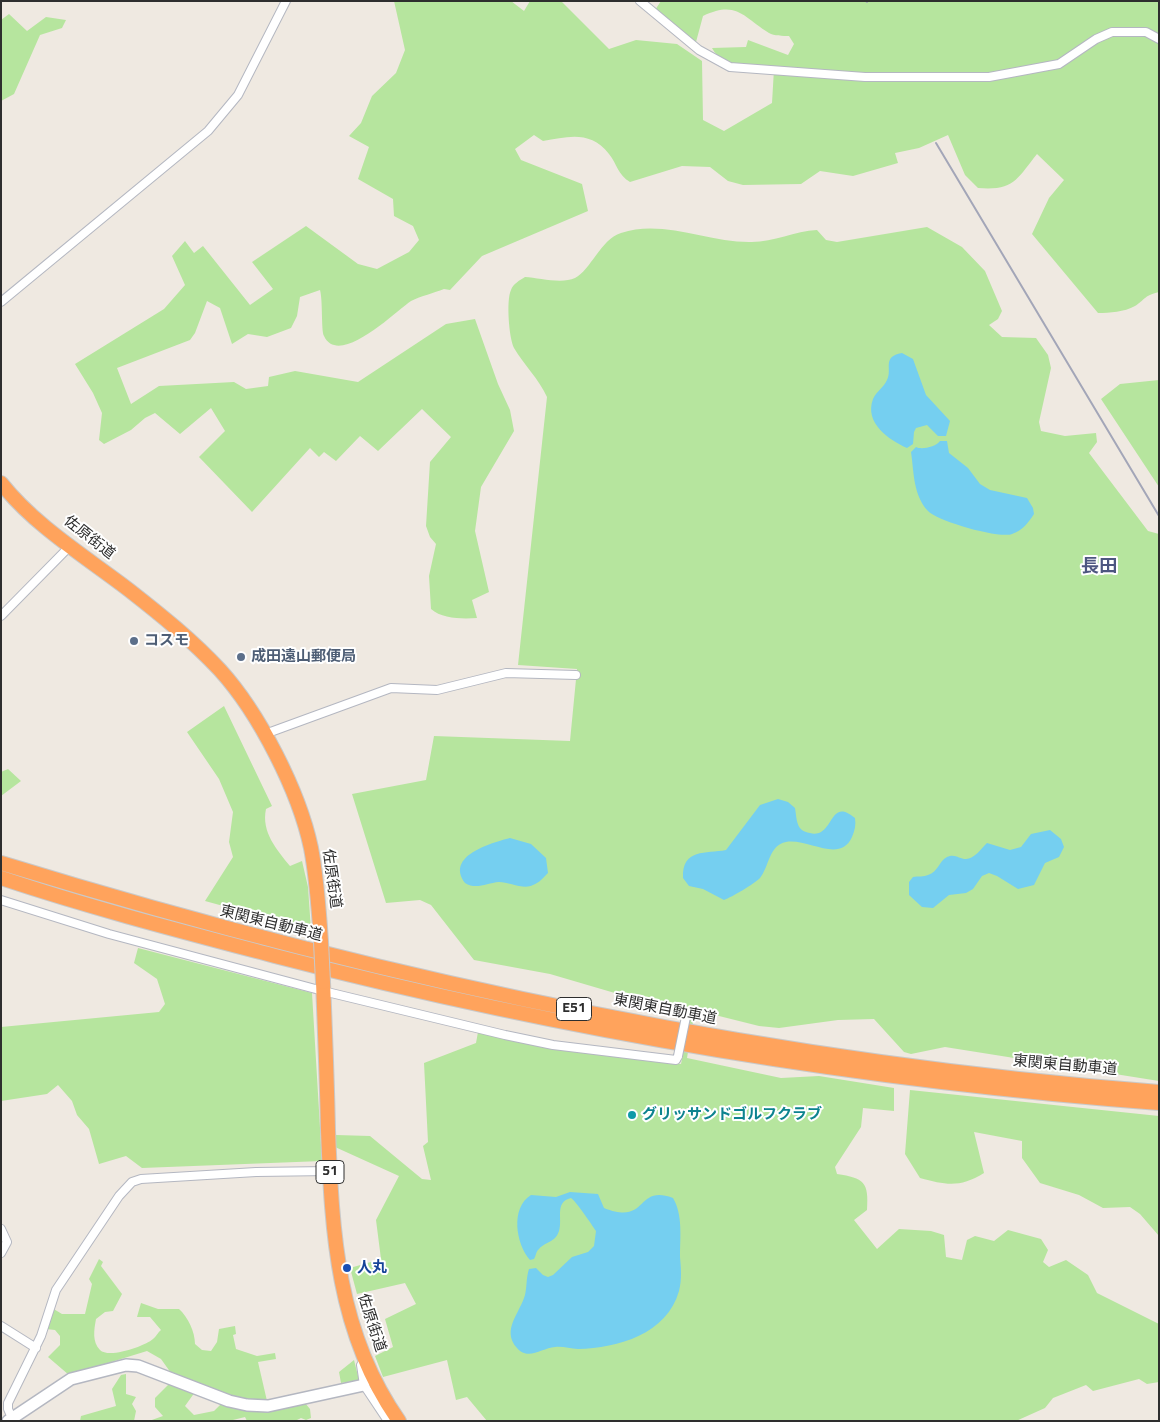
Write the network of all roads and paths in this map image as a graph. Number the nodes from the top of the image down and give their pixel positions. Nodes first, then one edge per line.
1 (286, 1) edge
2 (640, 1) edge
3 (1159, 40) edge
4 (1, 302) edge
5 (1, 483) edge
6 (71, 545) junction
7 (1, 616) edge
8 (576, 675) dead end
9 (265, 734) junction
10 (1, 864) edge
11 (1, 878) edge
12 (1, 900) edge
13 (323, 986) junction
14 (687, 1012) dead end
15 (1159, 1092) edge
16 (1159, 1103) edge
17 (330, 1171) junction
18 (1, 1229) edge
19 (1, 1253) edge
20 (1, 1326) edge
21 (36, 1348) junction
22 (365, 1359) junction
23 (364, 1385) junction
24 (10, 1419) edge
25 (388, 1421) edge
26 (399, 1421) edge

1 - 4 street
2 - 3 street
5 - 6 highway, 佐原街道 / 51
6 - 7 street
6 - 9 highway, 佐原街道 / 51
8 - 9 street
9 - 13 highway, 佐原街道 / 51, bridge
10 - 15 highway, 東関東自動車道 / E51
11 - 16 highway, 東関東自動車道 / E51
12 - 13 street
13 - 14 street, bridge
13 - 17 highway, 佐原街道 / 51
17 - 21 street
17 - 22 highway, 佐原街道 / 51
18 - 19 street
20 - 21 street
21 - 24 street
22 - 23 street
22 - 26 highway, 佐原街道 / 51
23 - 24 street
23 - 25 street

